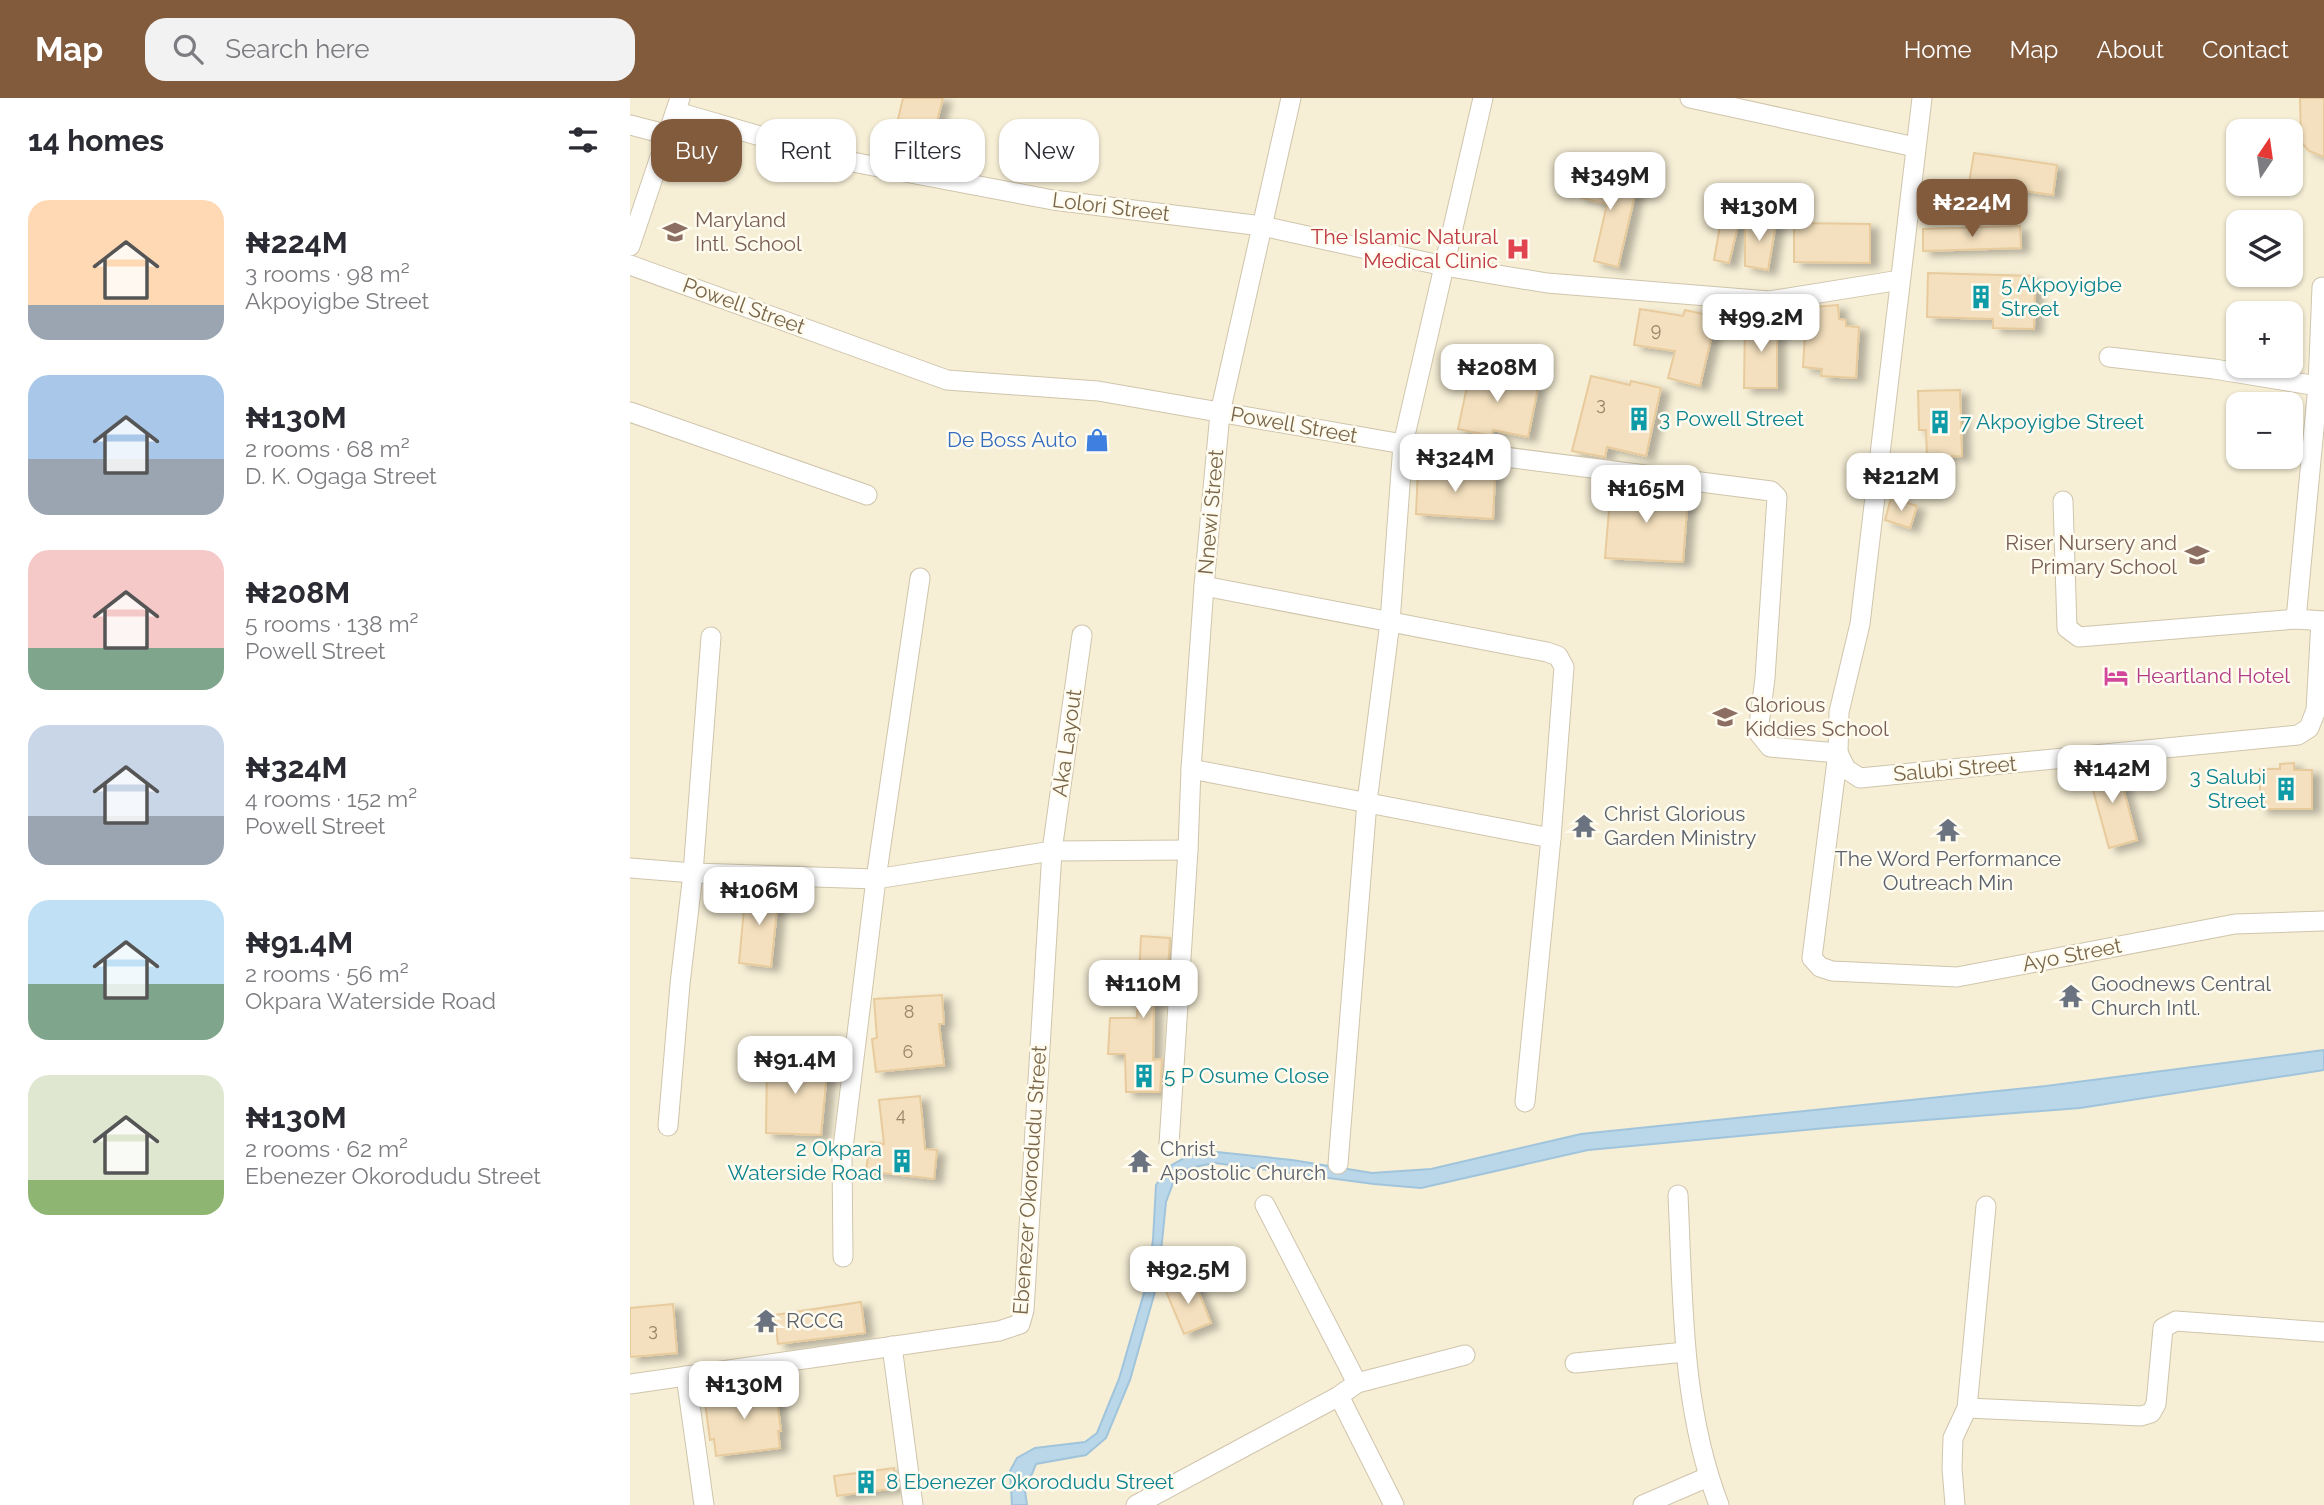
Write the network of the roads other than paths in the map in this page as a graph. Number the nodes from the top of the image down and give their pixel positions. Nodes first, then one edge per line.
1 (1291, 98) edge
2 (1483, 98) edge
3 (1690, 98) edge
4 (1922, 98) edge
5 (678, 105) edge
6 (630, 125) edge
7 (651, 130) edge
8 (1915, 147) junction
9 (652, 182) edge
10 (1262, 226) junction
11 (630, 246) edge
12 (630, 265) edge
13 (1444, 266) junction
14 (1900, 280) junction
15 (2322, 287) dead end
16 (2109, 357) dead end
17 (2318, 386) junction
18 (630, 412) edge
19 (1220, 413) junction
20 (1403, 444) junction
21 (867, 495) dead end
22 (2063, 501) dead end
23 (920, 578) dead end
24 (1204, 586) junction
25 (2296, 619) junction
26 (2322, 621) edge
27 (1390, 622) junction
28 (1082, 635) dead end
29 (711, 638) dead end
30 (1838, 753) junction
31 (1191, 769) junction
32 (1367, 802) junction
33 (1551, 838) junction
34 (1188, 850) junction
35 (1052, 851) junction
36 (630, 868) edge
37 (693, 873) junction
38 (876, 879) junction
39 (2324, 922) edge
40 (1525, 1102) dead end
41 (668, 1126) dead end
42 (1170, 1144) dead end
43 (1338, 1164) dead end
44 (1678, 1195) dead end
45 (1265, 1205) dead end
46 (1986, 1206) dead end
47 (843, 1257) dead end
48 (2324, 1332) edge
49 (892, 1346) junction
50 (1685, 1352) junction
51 (1465, 1355) dead end
52 (1575, 1363) dead end
53 (686, 1376) junction
54 (1357, 1383) junction
55 (630, 1384) edge
56 (1339, 1396) junction
57 (1967, 1408) junction
58 (1708, 1477) junction
59 (704, 1505) edge
60 (913, 1505) edge
61 (1136, 1505) edge
62 (1394, 1505) edge
63 (1643, 1505) edge
64 (1719, 1505) edge
65 (1955, 1505) edge

1 - 10 street, Nnewi Street
2 - 13 street
3 - 8 street
4 - 8 street
5 - 10 street, Lolori Street
6 - 7 street
8 - 14 street
9 - 11 street
10 - 13 street, Lolori Street
10 - 19 street, Nnewi Street
12 - 19 street, Powell Street
13 - 14 street, Lolori Street
13 - 20 street
14 - 30 street
15 - 17 street
16 - 17 street
17 - 25 street
18 - 21 street
19 - 20 street, Powell Street
19 - 24 street, Nnewi Street
20 - 27 street
20 - 30 street, Powell Street
22 - 25 street
23 - 38 street
24 - 27 street
24 - 31 street, Nnewi Street
25 - 26 street
26 - 30 street, Salubi Street
27 - 32 street
27 - 33 street
28 - 35 street, Aka Layout
29 - 37 street
30 - 39 street, Ayo Street
31 - 32 street
31 - 34 street, Nnewi Street
32 - 33 street
32 - 43 street
33 - 40 street
34 - 35 street
34 - 42 street, Nnewi Street
35 - 38 street
35 - 49 street, Ebenezer Okorodudu Street
36 - 37 street
37 - 38 street
37 - 41 street
38 - 47 street
44 - 50 street
45 - 54 street
46 - 57 street
48 - 57 street
49 - 53 street, Ebenezer Okorodudu Street
49 - 60 street
50 - 52 street
50 - 58 street
51 - 54 street
53 - 55 street, Ebenezer Okorodudu Street
53 - 59 street
54 - 56 street
56 - 61 street
56 - 62 street
57 - 65 street
58 - 63 street
58 - 64 street

